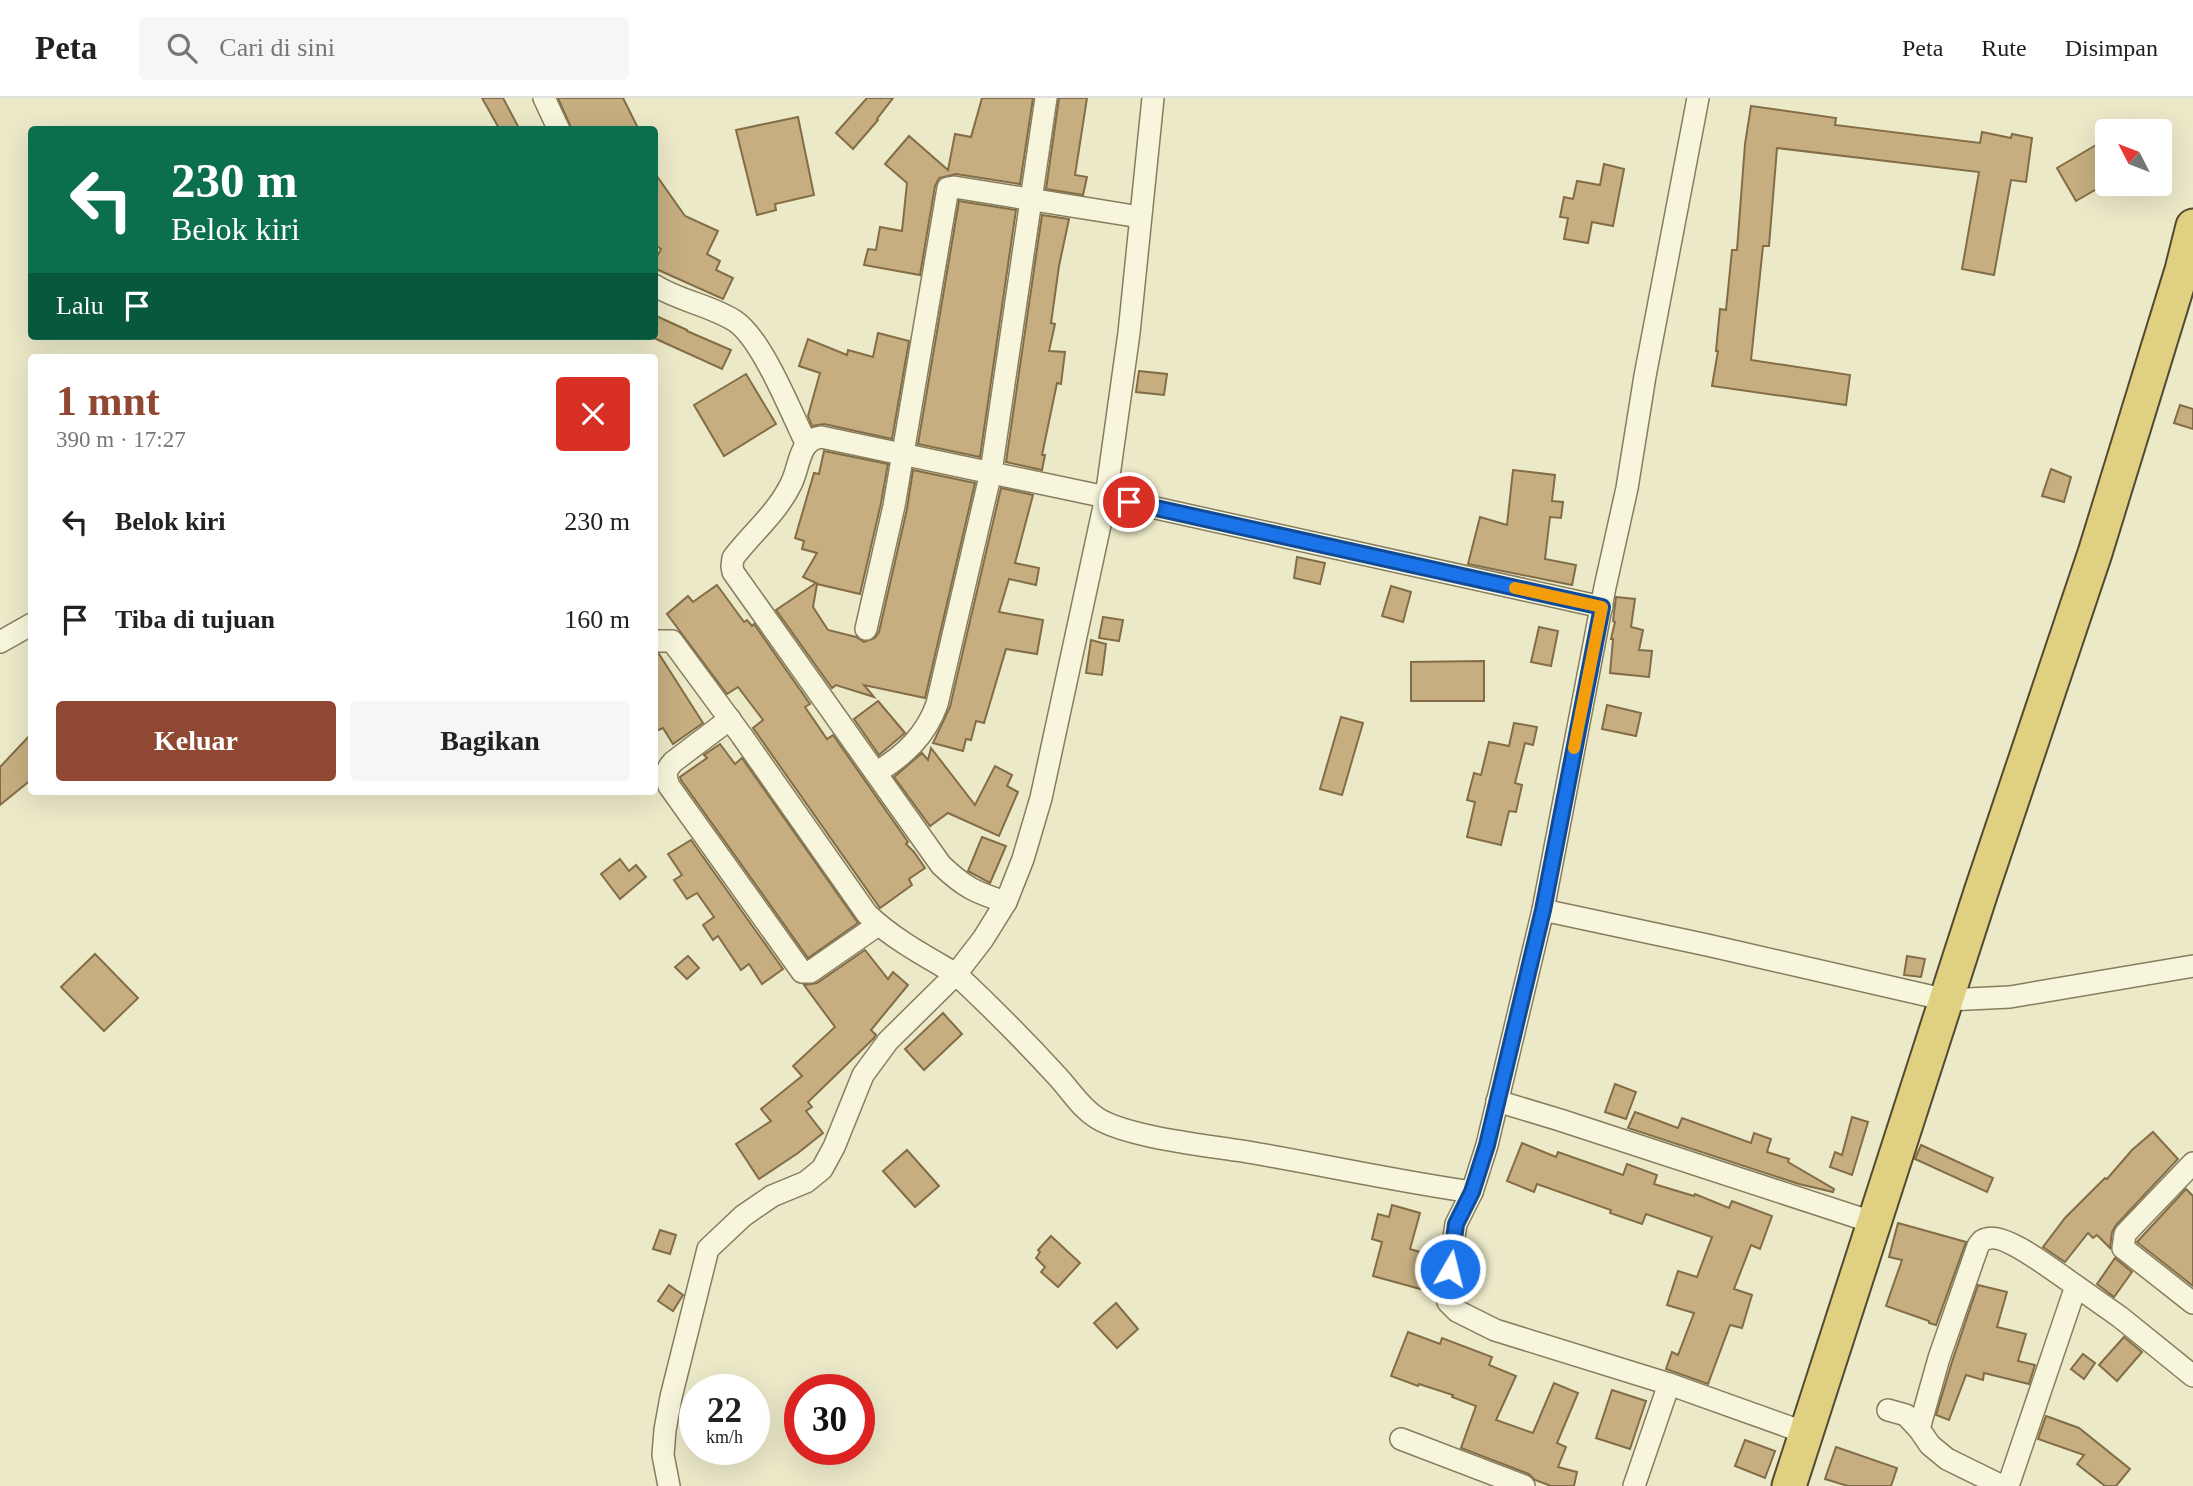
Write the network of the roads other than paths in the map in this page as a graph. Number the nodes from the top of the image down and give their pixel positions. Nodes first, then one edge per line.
1 (544, 98) edge
2 (1046, 98) edge
3 (1153, 98) edge
4 (1698, 98) edge
5 (557, 126) edge
6 (1030, 199) junction
7 (1140, 217) junction
8 (2193, 226) edge
9 (658, 287) edge
10 (806, 443) junction
11 (903, 454) junction
12 (991, 472) junction
13 (1107, 497) junction
14 (1602, 607) junction
15 (28, 626) edge
16 (866, 629) dead end
17 (658, 640) edge
18 (0, 642) edge
19 (730, 719) junction
20 (877, 772) junction
21 (1006, 902) junction
22 (1543, 910) junction
23 (878, 925) junction
24 (2193, 966) edge
25 (956, 974) junction
26 (1947, 1000) junction
27 (1497, 1101) junction
28 (2191, 1169) edge
29 (1472, 1192) junction
30 (1875, 1223) junction
31 (2076, 1286) junction
32 (2193, 1303) edge
33 (2193, 1376) edge
34 (1669, 1384) junction
35 (1888, 1410) dead end
36 (1919, 1429) junction
37 (1806, 1433) junction
38 (1401, 1439) dead end
39 (669, 1486) edge
40 (1524, 1486) edge
41 (1634, 1486) edge
42 (1789, 1486) edge
43 (2001, 1486) edge
44 (2008, 1486) edge

1 - 5 street
2 - 6 street
3 - 7 street
4 - 14 street
6 - 7 street
6 - 11 street
6 - 12 street
7 - 13 street
8 - 26 highway
9 - 10 street
10 - 11 street
10 - 20 street
11 - 12 street
11 - 16 street
12 - 13 street
12 - 20 street
13 - 14 street
13 - 21 street
14 - 22 street
15 - 18 street
17 - 19 street
19 - 23 street
19 - 23 street
20 - 21 street
21 - 25 street
22 - 26 street
22 - 27 street
23 - 25 street
24 - 26 street
25 - 29 street
25 - 39 street
26 - 30 highway
27 - 29 street
27 - 30 street
28 - 32 street
29 - 34 street
30 - 37 highway
31 - 33 street
31 - 36 street
31 - 44 street
34 - 37 street
34 - 41 street
35 - 36 street
36 - 43 street
37 - 42 highway
38 - 40 street

